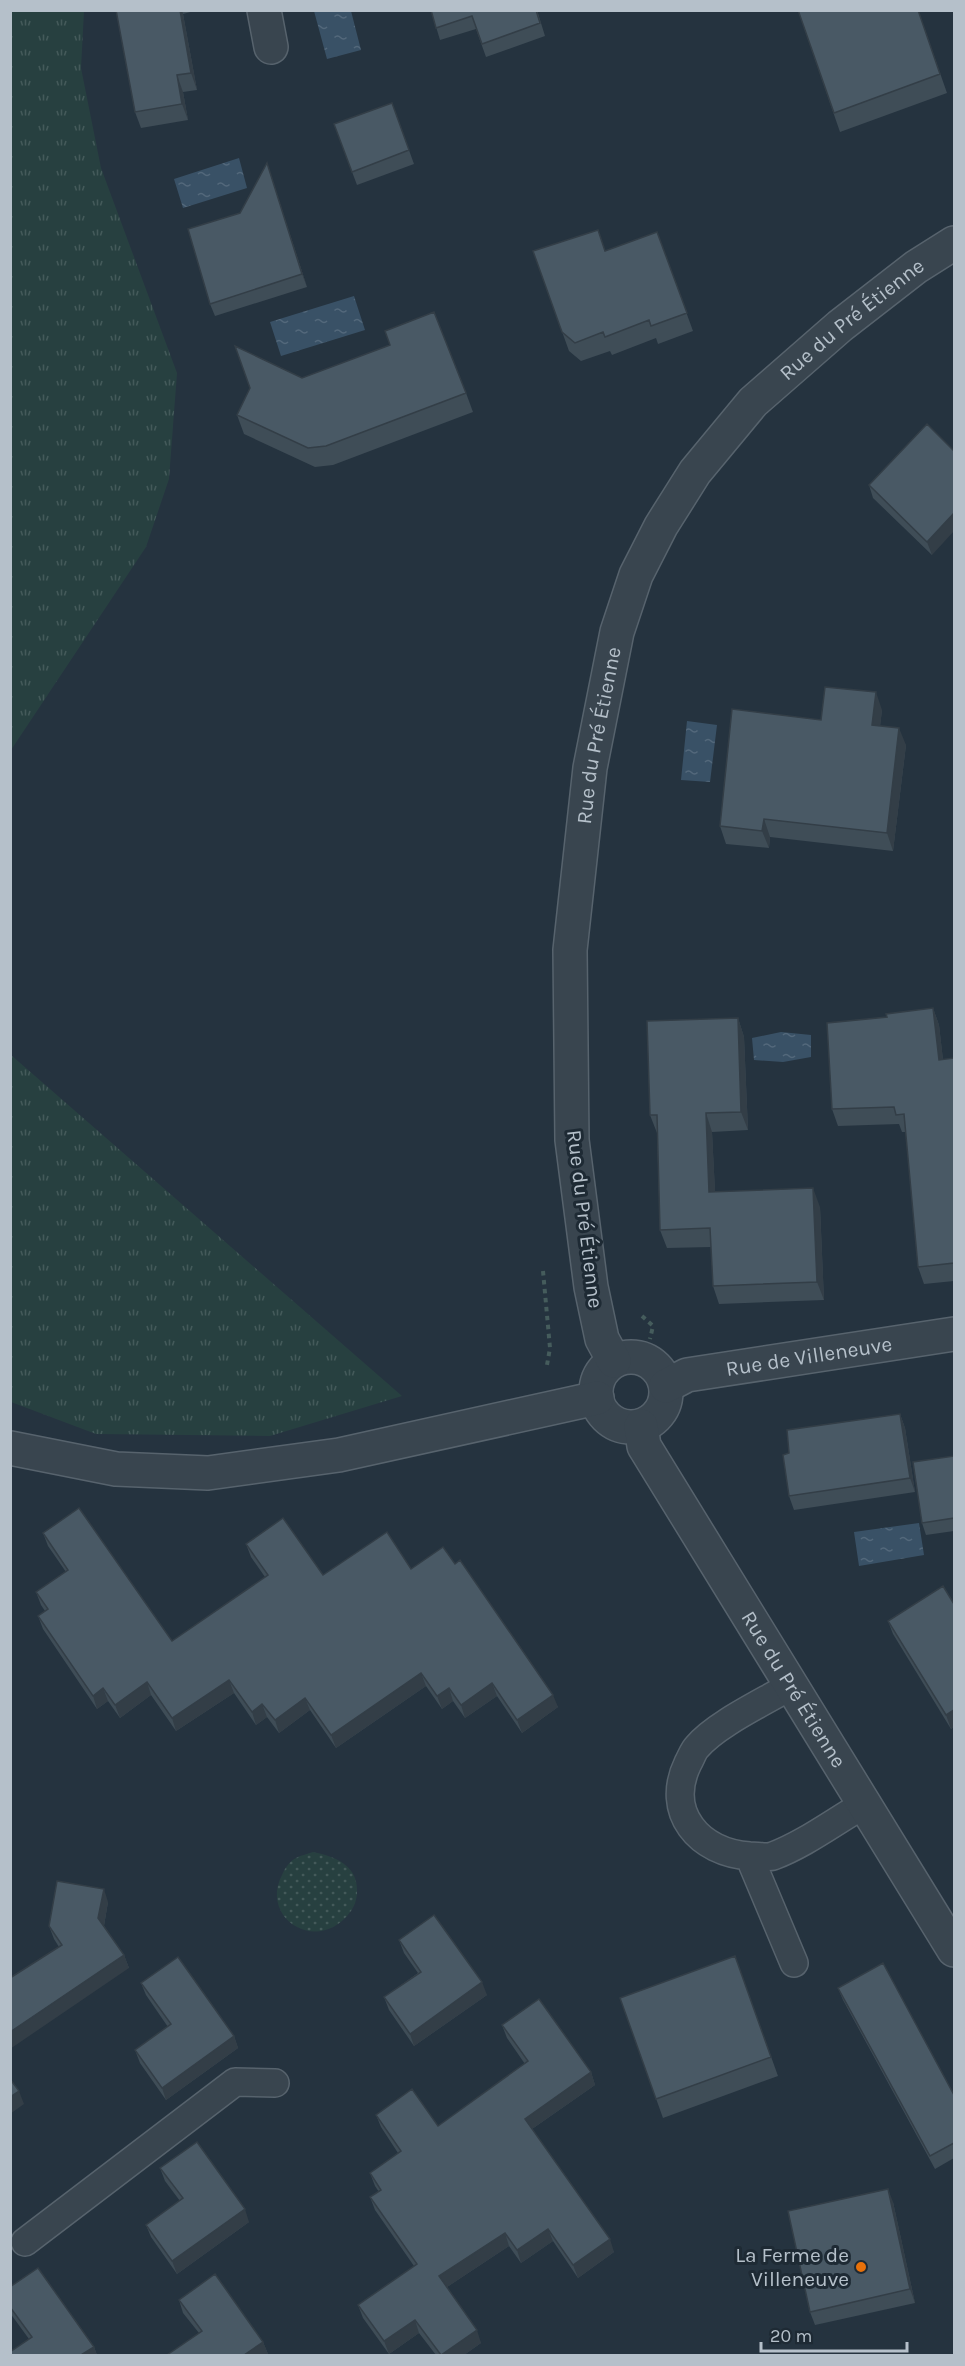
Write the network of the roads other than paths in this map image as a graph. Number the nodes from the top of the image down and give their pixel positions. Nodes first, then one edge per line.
1 (264, 10) edge
2 (271, 47) dead end
3 (954, 243) edge
4 (954, 1334) edge
5 (614, 1361) junction
6 (666, 1386) junction
7 (597, 1398) junction
8 (641, 1426) junction
9 (10, 1448) edge
10 (792, 1685) junction
11 (865, 1804) junction
12 (749, 1856) junction
13 (954, 1950) edge
14 (794, 1963) dead end
15 (275, 2083) dead end
16 (25, 2242) dead end

1 - 2 street
3 - 5 street, Rue du Pré Étienne
4 - 6 street, Rue de Villeneuve
5 - 6 street
5 - 7 street
6 - 8 street
7 - 8 street
7 - 9 street
8 - 10 street, Rue du Pré Étienne
10 - 11 street, Rue du Pré Étienne
10 - 12 lane
11 - 12 lane
11 - 13 street, Rue du Pré Étienne
12 - 14 lane
15 - 16 lane

